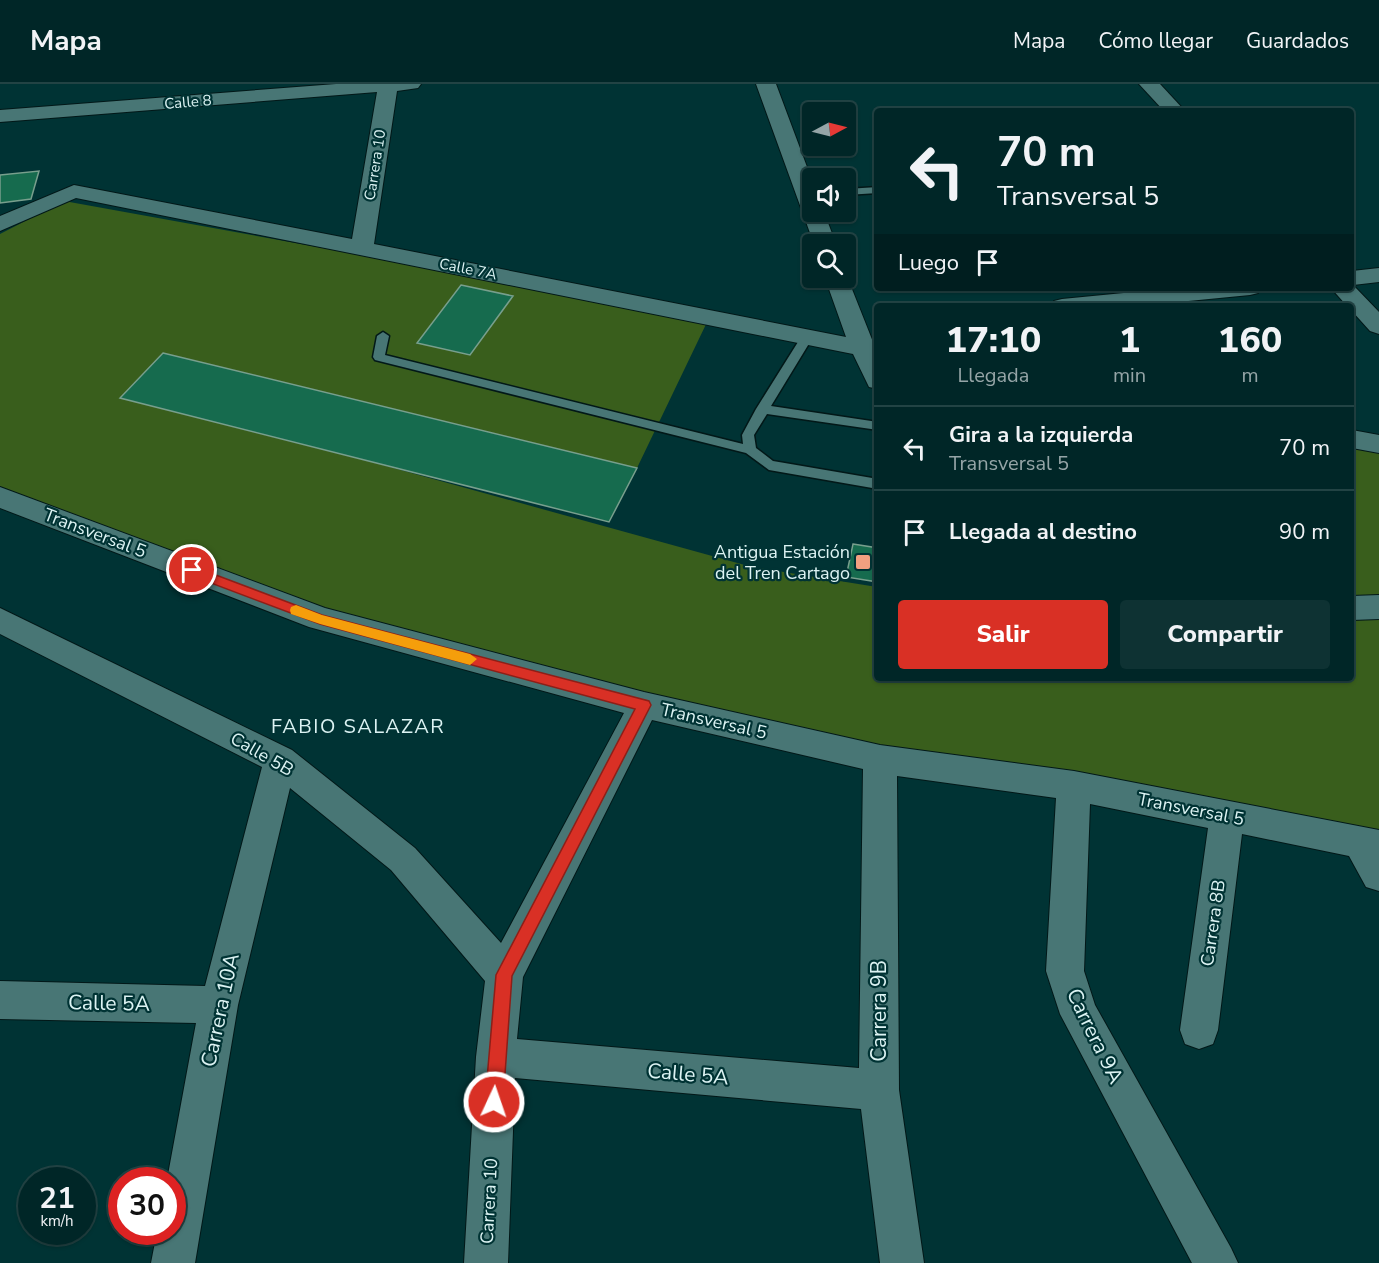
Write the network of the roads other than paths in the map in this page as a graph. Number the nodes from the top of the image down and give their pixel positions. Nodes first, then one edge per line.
1 (411, 84) edge
2 (766, 84) edge
3 (1149, 84) edge
4 (388, 85) edge
5 (1172, 108) edge
6 (0, 116) edge
7 (802, 175) edge
8 (874, 190) edge
9 (856, 191) edge
10 (0, 224) edge
11 (362, 247) junction
12 (1379, 274) edge
13 (1354, 278) edge
14 (842, 288) edge
15 (1219, 291) edge
16 (1346, 291) edge
17 (1093, 303) edge
18 (1379, 326) edge
19 (874, 328) edge
20 (383, 336) dead end
21 (807, 337) junction
22 (870, 350) edge
23 (874, 366) edge
24 (762, 409) junction
25 (874, 425) edge
26 (1354, 439) edge
27 (1379, 444) edge
28 (750, 450) junction
29 (874, 483) edge
30 (0, 497) edge
31 (1379, 607) edge
32 (1354, 608) edge
33 (0, 620) edge
34 (644, 705) junction
35 (880, 759) junction
36 (280, 760) junction
37 (1074, 786) junction
38 (1227, 816) junction
39 (1370, 844) edge
40 (1379, 875) edge
41 (504, 975) junction
42 (0, 1000) edge
43 (219, 1005) junction
44 (1199, 1030) dead end
45 (496, 1057) junction
46 (879, 1090) junction
47 (173, 1263) edge
48 (486, 1263) edge
49 (902, 1263) edge
50 (1216, 1263) edge

1 - 4 street, Calle 8
2 - 7 street
3 - 5 street
4 - 6 street, Calle 8
4 - 11 street, Carrera 10
8 - 9 lane
10 - 11 street, Calle 7A
11 - 21 street, Calle 7A
12 - 13 street
14 - 22 street
15 - 17 street
16 - 18 street
19 - 22 street
20 - 28 lane
21 - 22 street, Calle 7A
21 - 24 lane
22 - 23 street
24 - 25 lane
24 - 28 lane
26 - 27 street
28 - 29 lane
30 - 34 street, Transversal 5
31 - 32 street
33 - 36 street, Calle 5B
34 - 35 street, Transversal 5
34 - 41 street, Carrera 10
35 - 37 street, Transversal 5
35 - 46 street, Carrera 9B
36 - 41 street, Calle 5B
36 - 43 street, Carrera 10A
37 - 38 street, Transversal 5
37 - 50 street, Carrera 9A
38 - 39 street, Transversal 5
38 - 44 street, Carrera 8B
39 - 40 street
41 - 45 street, Carrera 10
42 - 43 street, Calle 5A
43 - 47 street, Carrera 10A
45 - 46 street, Calle 5A
45 - 48 street, Carrera 10
46 - 49 street, Carrera 9B

